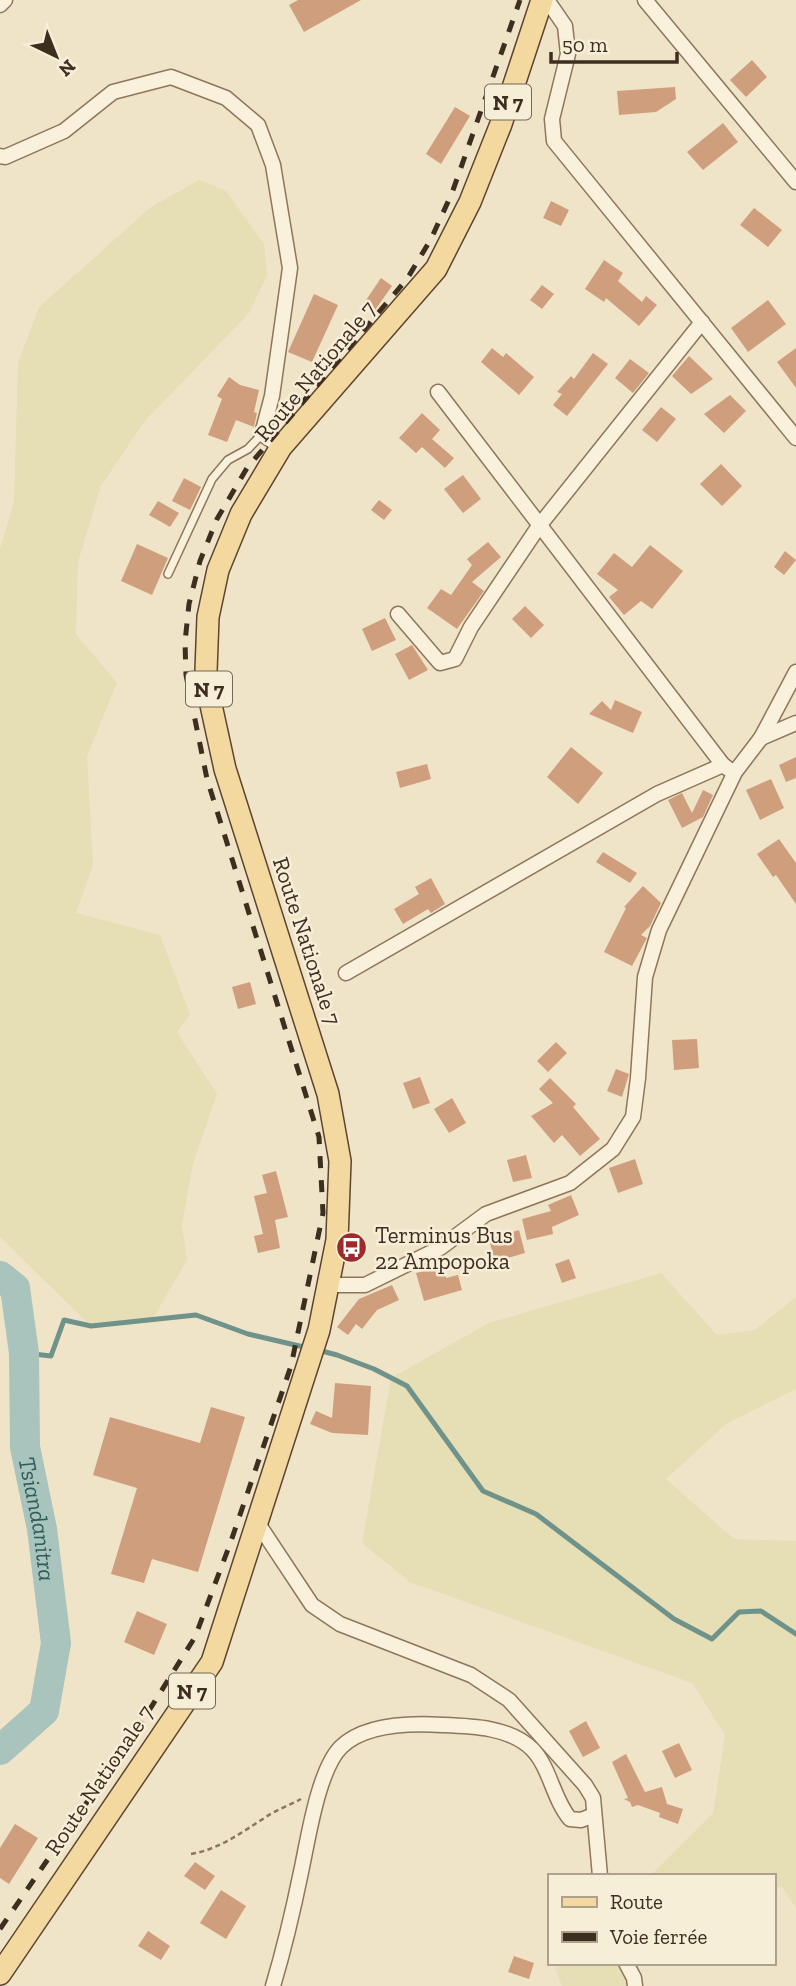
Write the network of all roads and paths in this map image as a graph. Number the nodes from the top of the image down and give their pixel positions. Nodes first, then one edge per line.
1 (5, 0) edge
2 (544, 0) edge
3 (645, 0) edge
4 (0, 5) edge
5 (0, 156) edge
6 (796, 182) edge
7 (702, 322) junction
8 (438, 392) dead end
9 (262, 434) junction
10 (796, 438) edge
11 (281, 447) junction
12 (539, 526) junction
13 (167, 574) dead end
14 (398, 614) dead end
15 (796, 673) edge
16 (796, 723) edge
17 (761, 738) junction
18 (729, 769) junction
19 (346, 974) dead end
20 (329, 1285) junction
21 (257, 1522) junction
22 (320, 1790) junction
23 (594, 1815) junction
24 (191, 1854) dead end
25 (600, 1874) edge
26 (627, 1965) edge
27 (0, 1974) edge
28 (273, 1986) edge
29 (635, 1986) edge

1 - 4 street
2 - 7 street
2 - 11 main road, Route Nationale 7 / N 7
3 - 6 street
5 - 9 street
7 - 10 street
7 - 12 street
8 - 12 street
9 - 11 street
9 - 13 lane
11 - 20 main road, Route Nationale 7 / N 7
12 - 14 street
12 - 18 street
15 - 17 street
16 - 17 street
17 - 18 street
18 - 19 street
18 - 20 street
20 - 21 main road, Route Nationale 7 / N 7
21 - 23 street
21 - 27 main road, Route Nationale 7 / N 7
22 - 23 street
22 - 24 path
22 - 28 street
23 - 25 street
26 - 29 street

